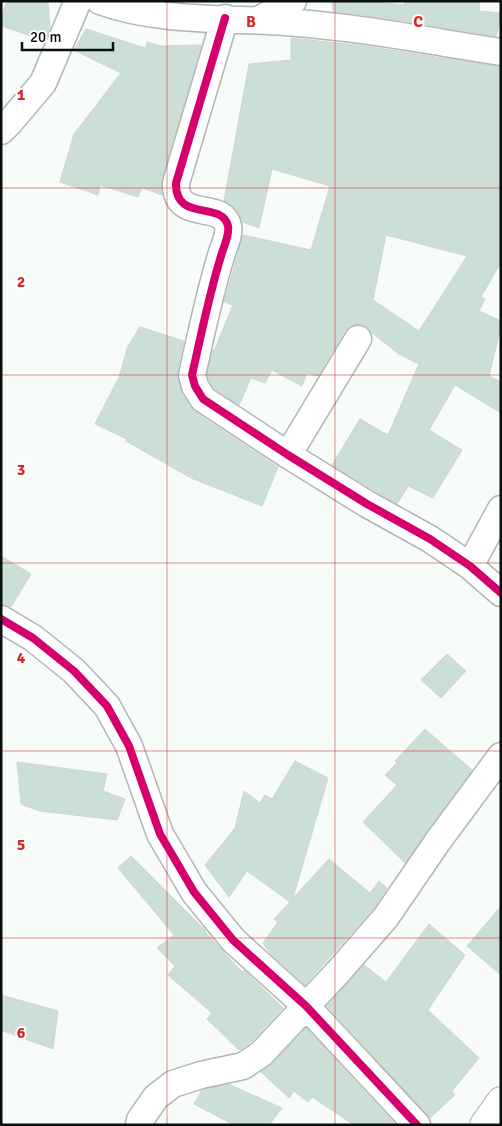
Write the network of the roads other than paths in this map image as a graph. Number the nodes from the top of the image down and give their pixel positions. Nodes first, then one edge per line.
1 (78, 1) edge
2 (100, 1) edge
3 (293, 1) edge
4 (225, 18) junction
5 (257, 21) junction
6 (501, 52) edge
7 (1, 131) edge
8 (358, 339) dead end
9 (288, 455) junction
10 (501, 508) edge
11 (470, 566) junction
12 (501, 593) edge
13 (1, 619) edge
14 (501, 756) edge
15 (306, 1006) junction
16 (501, 1101) edge
17 (138, 1125) edge
18 (417, 1125) edge
19 (484, 1125) edge

1 - 7 street
2 - 4 street
3 - 5 street
4 - 5 street
4 - 9 street
5 - 6 street
8 - 9 street
9 - 11 street
10 - 11 street
11 - 12 street
13 - 15 street
14 - 15 street
15 - 17 street
15 - 18 street
16 - 19 main road

